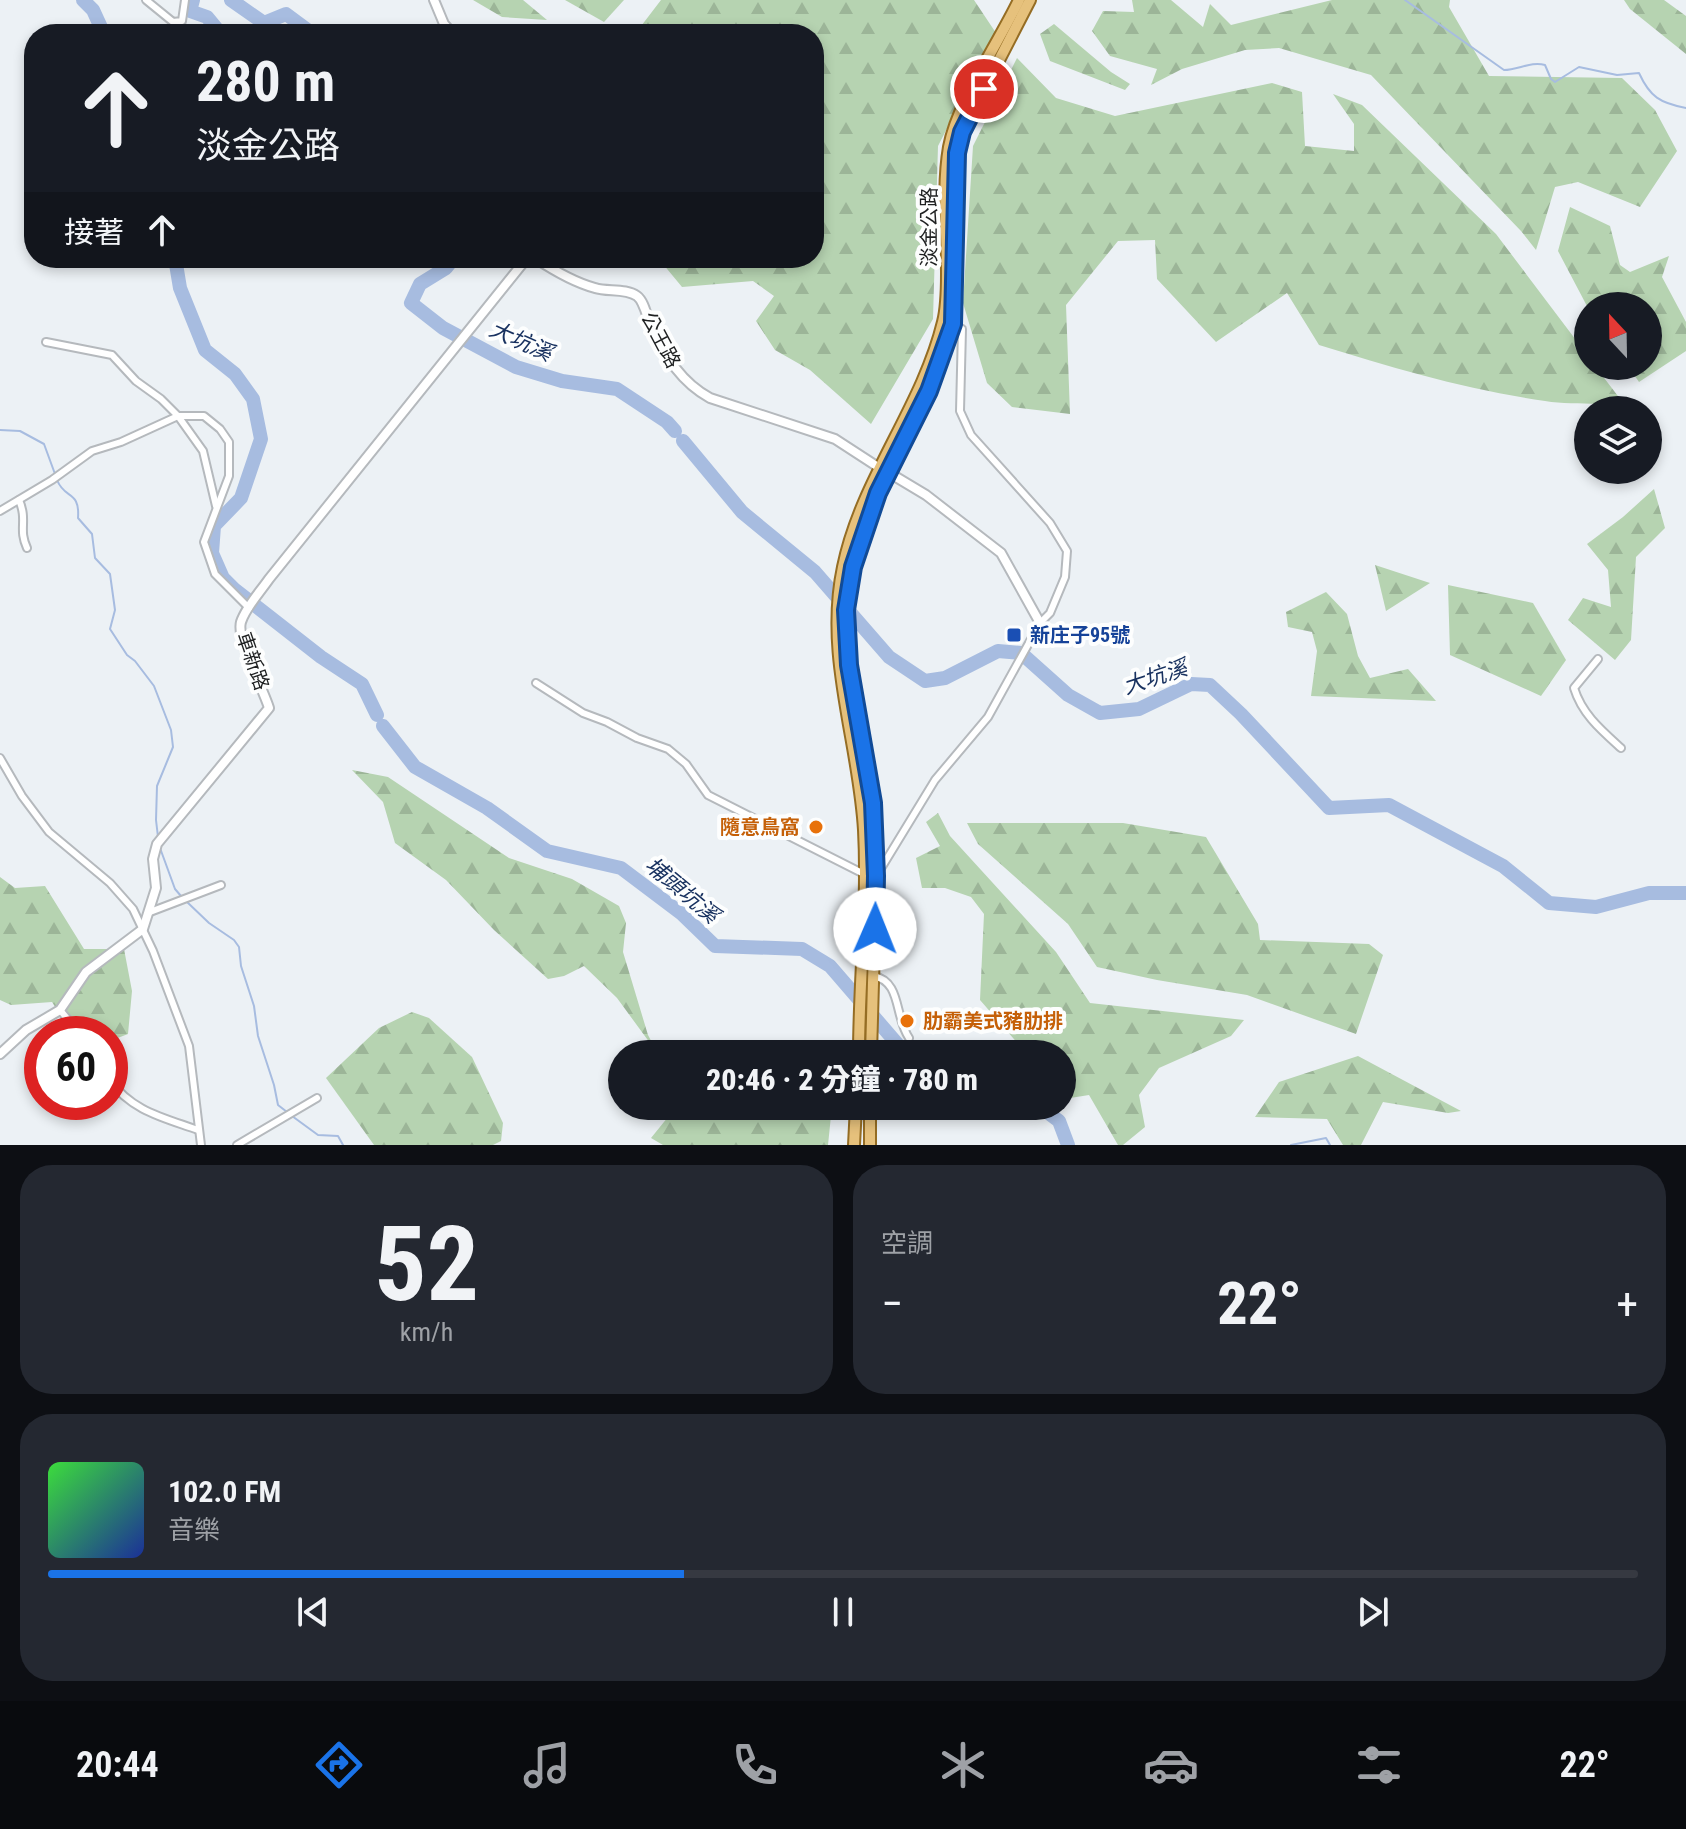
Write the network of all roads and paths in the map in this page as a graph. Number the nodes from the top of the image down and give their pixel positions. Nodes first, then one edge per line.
1 (146, 0) edge
2 (185, 0) edge
3 (434, 0) edge
4 (1019, 0) edge
5 (1030, 0) edge
6 (444, 24) edge
7 (519, 268) edge
8 (552, 268) edge
9 (949, 322) junction
10 (46, 342) dead end
11 (178, 416) junction
12 (875, 465) dead end
13 (891, 474) dead end
14 (19, 500) junction
15 (216, 507) junction
16 (0, 511) edge
17 (27, 548) dead end
18 (250, 607) junction
19 (1040, 623) junction
20 (1598, 659) dead end
21 (536, 683) dead end
22 (1621, 748) dead end
23 (0, 758) edge
24 (870, 875) junction
25 (221, 885) dead end
26 (150, 912) junction
27 (143, 929) junction
28 (873, 981) junction
29 (60, 1010) junction
30 (65, 1016) edge
31 (909, 1038) dead end
32 (859, 1040) edge
33 (871, 1040) edge
34 (0, 1054) edge
35 (317, 1098) dead end
36 (128, 1099) edge
37 (855, 1120) edge
38 (870, 1120) edge
39 (199, 1130) junction
40 (201, 1145) edge
41 (237, 1145) edge
42 (854, 1145) edge
43 (870, 1145) edge

1 - 2 street
3 - 6 street
4 - 9 main road, 淡金公路
5 - 9 main road, 淡金公路
7 - 18 street, 車新路
8 - 12 street, 公王路
9 - 19 street
9 - 24 main road, 淡金公路
10 - 11 street
11 - 14 street
11 - 15 street
11 - 15 street
13 - 19 street
14 - 16 street
14 - 17 street
15 - 18 street
18 - 26 street, 車新路
19 - 24 street
20 - 22 street
21 - 24 street
23 - 27 street
24 - 28 main road
24 - 32 main road
25 - 26 street
26 - 27 street, 車新路
27 - 29 street
27 - 39 street
28 - 31 street
28 - 33 main road
29 - 30 street
29 - 34 street
35 - 41 street
36 - 39 street
37 - 42 main road
38 - 43 main road
39 - 40 street

